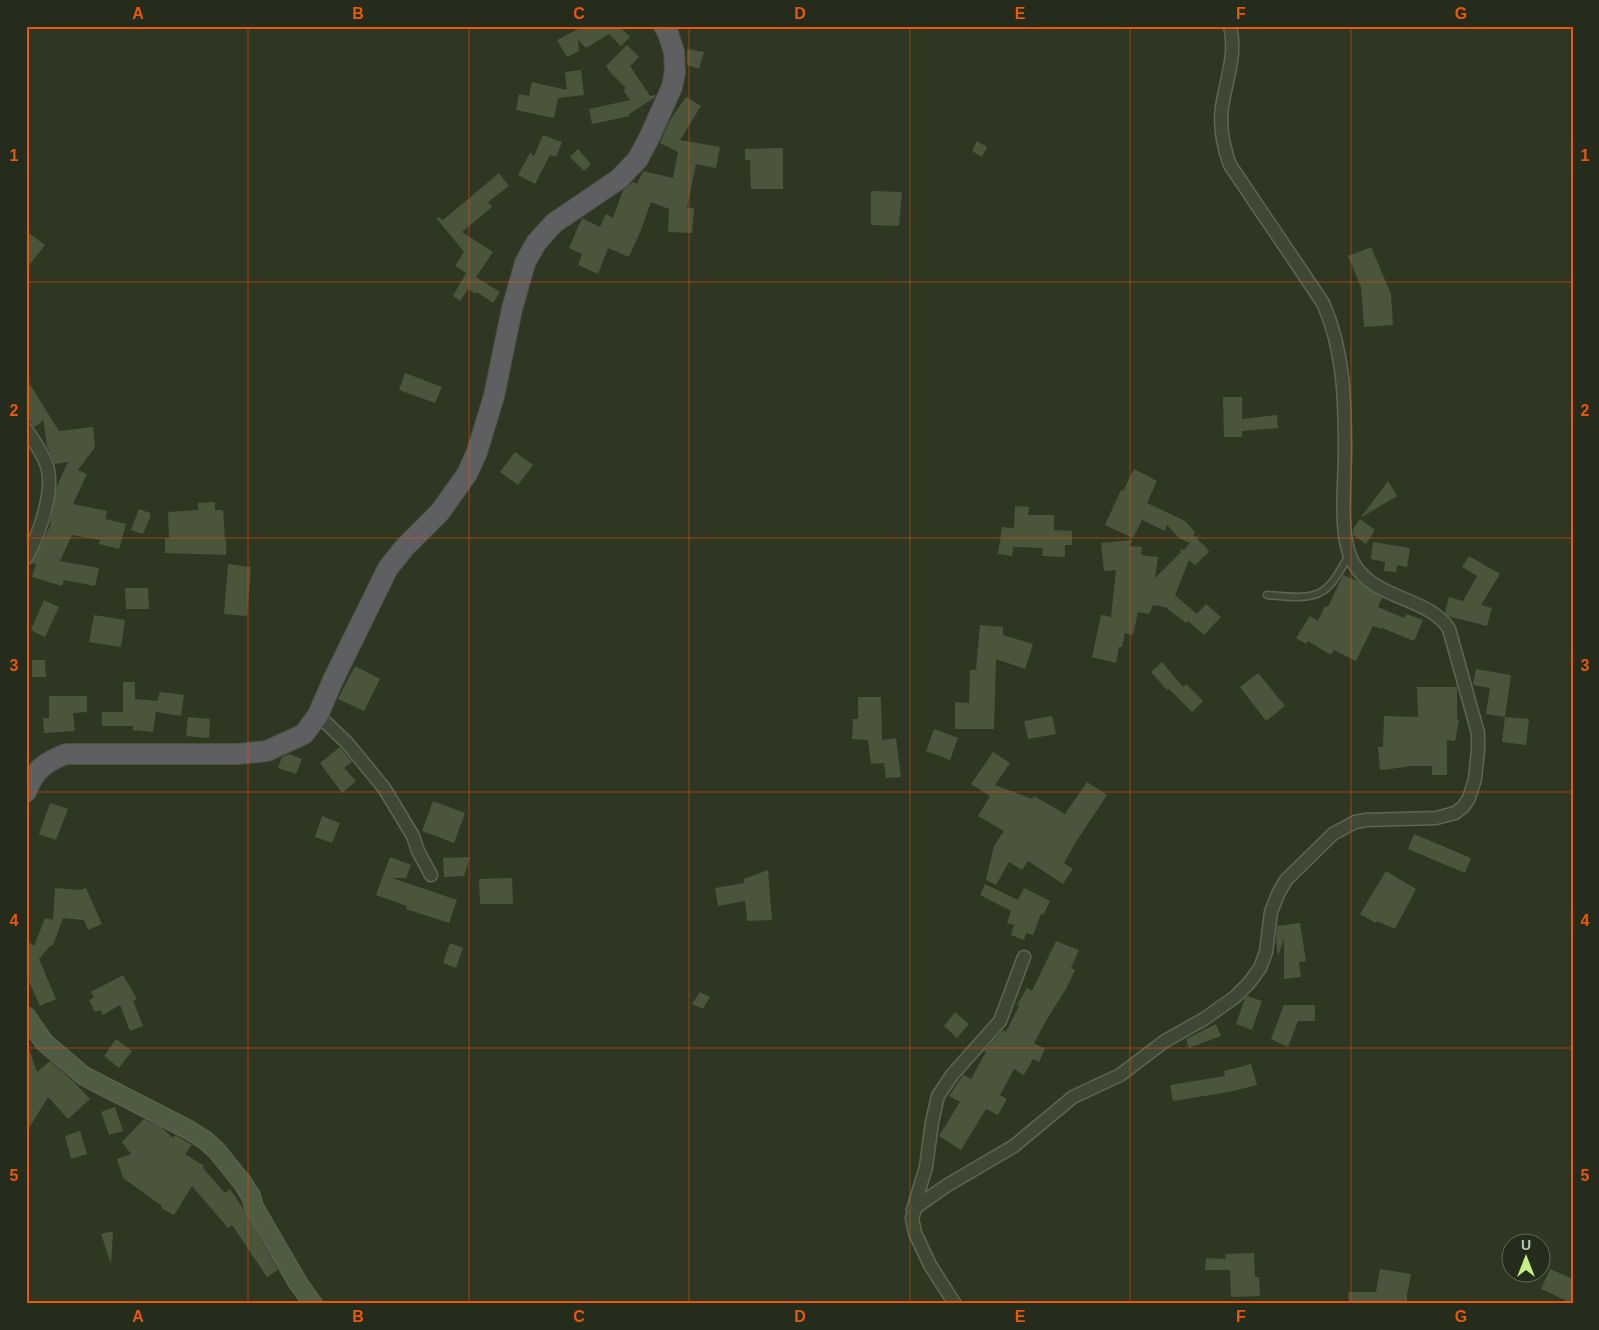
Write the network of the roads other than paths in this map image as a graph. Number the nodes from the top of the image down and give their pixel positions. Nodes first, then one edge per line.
1 (664, 26) edge
2 (1230, 26) edge
3 (26, 429) edge
4 (1350, 554) junction
5 (26, 558) edge
6 (1267, 595) dead end
7 (318, 715) junction
8 (26, 792) edge
9 (430, 875) dead end
10 (1024, 957) dead end
11 (26, 1016) edge
12 (912, 1213) junction
13 (313, 1304) edge
14 (955, 1304) edge

1 - 7 highway
2 - 4 street
3 - 5 street
4 - 6 lane
4 - 12 street
7 - 8 highway
7 - 9 street
10 - 12 street
11 - 13 main road
12 - 14 street

